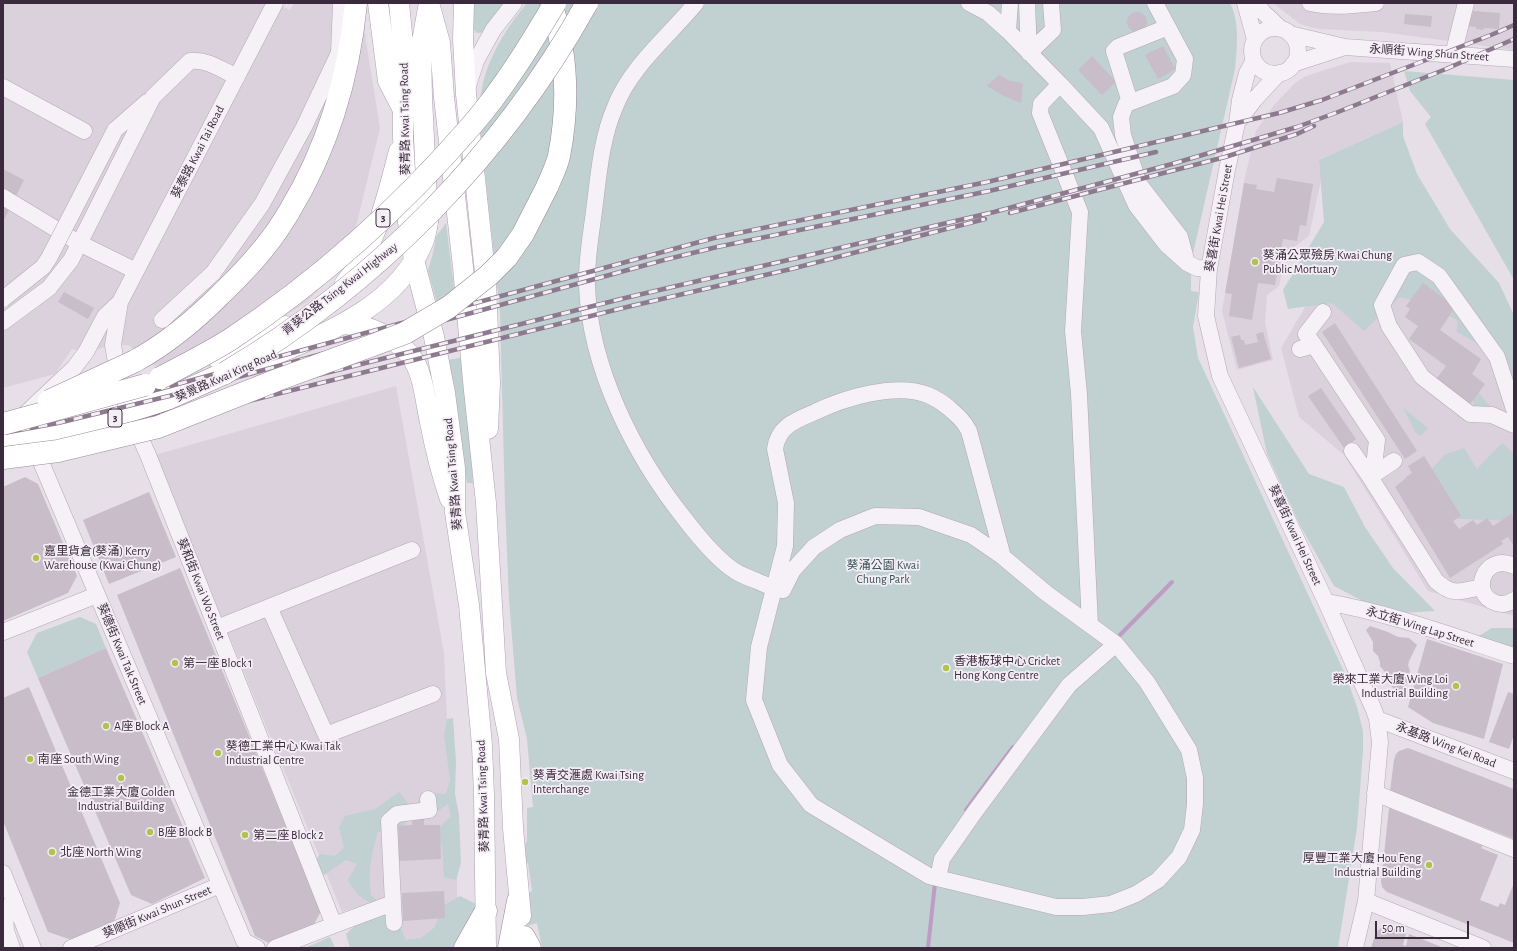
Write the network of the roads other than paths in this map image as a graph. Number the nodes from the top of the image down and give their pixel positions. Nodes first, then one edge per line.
1 (274, 3) edge
2 (341, 3) edge
3 (356, 3) edge
4 (378, 3) edge
5 (399, 3) edge
6 (464, 3) edge
7 (514, 3) edge
8 (551, 3) edge
9 (555, 3) edge
10 (587, 3) edge
11 (696, 3) edge
12 (969, 3) edge
13 (1010, 3) edge
14 (1027, 3) edge
15 (1051, 3) edge
16 (1155, 3) edge
17 (1245, 3) edge
18 (1256, 3) edge
19 (1310, 3) edge
20 (1376, 3) edge
21 (1466, 3) edge
22 (429, 4) edge
23 (1168, 27) junction
24 (1286, 31) junction
25 (1008, 32) junction
26 (1255, 39) junction
27 (1345, 47) junction
28 (1029, 53) junction
29 (1453, 55) junction
30 (1514, 59) edge
31 (1254, 60) junction
32 (1294, 64) junction
33 (1279, 73) junction
34 (236, 77) junction
35 (1060, 84) junction
36 (3, 88) edge
37 (466, 94) junction
38 (153, 96) junction
39 (1130, 102) junction
40 (403, 110) junction
41 (1238, 122) junction
42 (84, 131) dead end
43 (403, 137) junction
44 (3, 197) edge
45 (408, 222) junction
46 (79, 243) junction
47 (414, 260) junction
48 (1187, 263) junction
49 (1210, 269) junction
50 (136, 270) junction
51 (3, 299) edge
52 (120, 302) junction
53 (1323, 312) dead end
54 (162, 320) dead end
55 (301, 320) junction
56 (3, 322) edge
57 (342, 324) junction
58 (122, 398) junction
59 (1514, 409) edge
60 (131, 418) junction
61 (3, 423) edge
62 (1514, 425) edge
63 (3, 433) edge
64 (3, 445) edge
65 (1352, 451) dead end
66 (38, 455) junction
67 (3, 458) edge
68 (1394, 461) dead end
69 (3, 469) edge
70 (1372, 476) junction
71 (486, 503) junction
72 (455, 512) junction
73 (412, 550) dead end
74 (1003, 557) junction
75 (1514, 566) edge
76 (1482, 587) junction
77 (773, 589) junction
78 (97, 595) junction
79 (1514, 600) edge
80 (1326, 602) junction
81 (269, 607) junction
82 (1090, 625) junction
83 (217, 628) junction
84 (3, 632) edge
85 (1116, 644) junction
86 (1514, 656) edge
87 (433, 694) dead end
88 (1377, 719) junction
89 (1514, 771) edge
90 (1375, 793) junction
91 (429, 811) dead end
92 (1514, 849) edge
93 (3, 873) edge
94 (938, 878) junction
95 (220, 885) junction
96 (14, 899) junction
97 (518, 901) joint
98 (1366, 902) junction
99 (393, 903) junction
100 (486, 911) junction
101 (394, 923) dead end
102 (334, 925) junction
103 (250, 944) edge
104 (522, 945) edge
105 (12, 948) edge
106 (33, 948) edge
107 (71, 948) edge
108 (275, 948) edge
109 (466, 948) edge
110 (486, 948) edge
111 (1355, 948) edge
112 (1483, 948) edge

1 - 34 street, 葵泰路 Kwai Tai Road
2 - 54 street
3 - 61 highway, bridge
4 - 40 main road
5 - 40 main road, 葵青路 Kwai Tsing Road
6 - 37 main road
7 - 37 street
8 - 67 highway, bridge
9 - 61 highway, 青葵公路 Tsing Kwai Highway / 3, bridge
10 - 67 highway, 青葵公路 Tsing Kwai Highway / 3, bridge
11 - 77 street
12 - 25 street
13 - 25 street
14 - 28 street
15 - 28 street
16 - 23 street
17 - 26 street
18 - 24 street
19 - 20 street
21 - 29 street
22 - 47 main road, 葵景路 Kwai King Road
22 - 71 main road
23 - 39 street
23 - 39 street
24 - 26 street, 永順街 Wing Shun Street
24 - 27 street, 永順街 Wing Shun Street
24 - 32 street
25 - 28 street
26 - 31 street
27 - 29 street, 永順街 Wing Shun Street
27 - 32 street, 永順街 Wing Shun Street
28 - 35 street
29 - 30 street, 永順街 Wing Shun Street
31 - 33 street
31 - 41 street, 葵喜街 Kwai Hei Street
32 - 33 street, 永順街 Wing Shun Street
33 - 41 street, 葵喜街 Kwai Hei Street
34 - 38 street
34 - 50 street, 葵泰路 Kwai Tai Road
35 - 48 street
35 - 82 street
36 - 42 street
37 - 71 main road
38 - 46 street
38 - 51 street, bridge
39 - 48 street
40 - 43 main road, 葵青路 Kwai Tsing Road
41 - 49 street, 葵喜街 Kwai Hei Street
43 - 45 main road, 葵青路 Kwai Tsing Road
43 - 55 main road
44 - 46 street
45 - 47 main road, 葵青路 Kwai Tsing Road
45 - 55 main road
46 - 50 street
46 - 56 street
47 - 57 main road, 葵景路 Kwai King Road
47 - 72 main road, 葵青路 Kwai Tsing Road
48 - 49 street
49 - 80 street, 葵喜街 Kwai Hei Street
50 - 52 street, 葵泰路 Kwai Tai Road
52 - 58 street, 葵泰路 Kwai Tai Road
52 - 63 street, 葵泰路 Kwai Tai Road
53 - 70 street
55 - 58 main road, 葵景路 Kwai King Road
57 - 60 main road, 葵景路 Kwai King Road
57 - 72 main road
58 - 64 main road
59 - 62 street
60 - 66 main road
60 - 83 street, 葵和街 Kwai Wo Street
65 - 70 street
66 - 69 main road
66 - 78 street, 葵德街 Kwai Tak Street
68 - 70 street
70 - 76 street
71 - 97 main road
72 - 100 main road, 葵青路 Kwai Tsing Road
73 - 81 street
74 - 77 street
74 - 77 street
74 - 82 street
75 - 76 street
76 - 79 street
77 - 94 street
78 - 84 street
78 - 95 street, 葵德街 Kwai Tak Street
80 - 86 street, 永立街 Wing Lap Street
80 - 88 street, 葵喜街 Kwai Hei Street
81 - 83 street
81 - 87 street
82 - 85 street
83 - 102 street, 葵和街 Kwai Wo Street
85 - 94 street
85 - 94 street
88 - 89 street, 永基路 Wing Kei Road
88 - 90 street, 葵喜街 Kwai Hei Street
90 - 92 street
90 - 98 street, 葵喜街 Kwai Hei Street
91 - 99 street
93 - 96 street
95 - 103 street, 葵德街 Kwai Tak Street
95 - 107 street, 葵順街 Kwai Shun Street
96 - 105 street
96 - 106 street
97 - 104 highway
98 - 111 street, 葵喜街 Kwai Hei Street
98 - 112 street
99 - 101 street
99 - 102 street
100 - 109 highway
100 - 110 main road, 葵青路 Kwai Tsing Road
102 - 108 street

